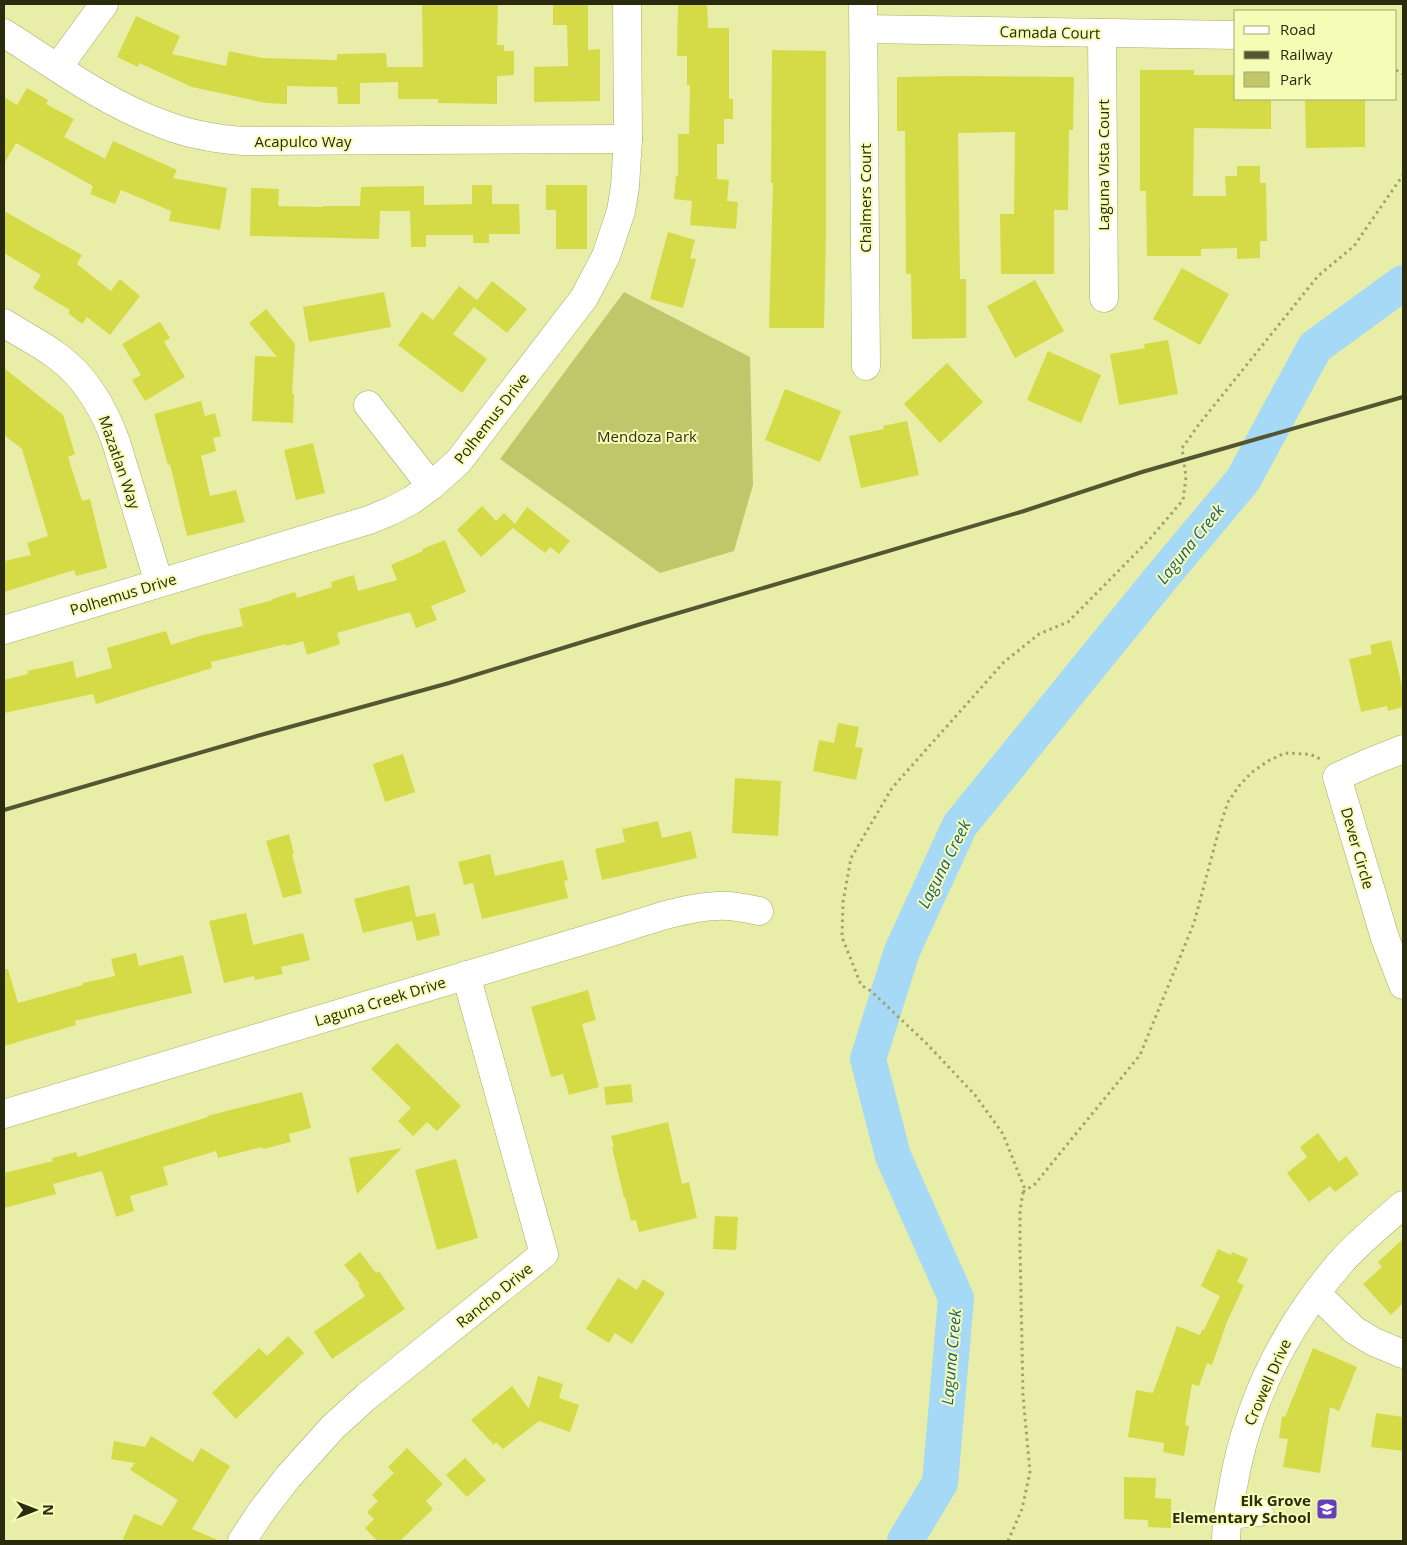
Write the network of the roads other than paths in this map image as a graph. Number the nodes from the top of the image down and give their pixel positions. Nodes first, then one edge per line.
1 (104, 4) edge
2 (627, 4) edge
3 (863, 17) edge
4 (4, 33) edge
5 (1102, 33) junction
6 (1234, 35) edge
7 (58, 67) junction
8 (628, 139) junction
9 (1104, 298) dead end
10 (4, 323) edge
11 (866, 366) dead end
12 (368, 405) dead end
13 (431, 486) junction
14 (159, 583) junction
15 (4, 630) edge
16 (1403, 750) edge
17 (759, 911) dead end
18 (466, 975) junction
19 (1403, 985) edge
20 (4, 1114) edge
21 (1403, 1206) edge
22 (1316, 1293) junction
23 (1403, 1354) edge
24 (1259, 1512) dead end
25 (1228, 1515) junction
26 (242, 1541) edge
27 (1226, 1541) edge

1 - 7 street
2 - 8 street, Polhemus Drive
3 - 5 street, Camada Court
3 - 11 street, Chalmers Court
4 - 7 street, Acapulco Way
5 - 6 street, Camada Court
5 - 9 street, Laguna Vista Court
7 - 8 street, Acapulco Way
8 - 13 street, Polhemus Drive
10 - 14 street, Mazatlan Way
12 - 13 street
13 - 14 street, Polhemus Drive
14 - 15 street, Polhemus Drive
16 - 19 street, Dever Circle
17 - 18 street, Laguna Creek Drive
18 - 20 street, Laguna Creek Drive
18 - 26 street, Rancho Drive
21 - 22 street, Crowell Drive
22 - 23 street
22 - 25 street, Crowell Drive
24 - 25 street
25 - 27 street, Crowell Drive

